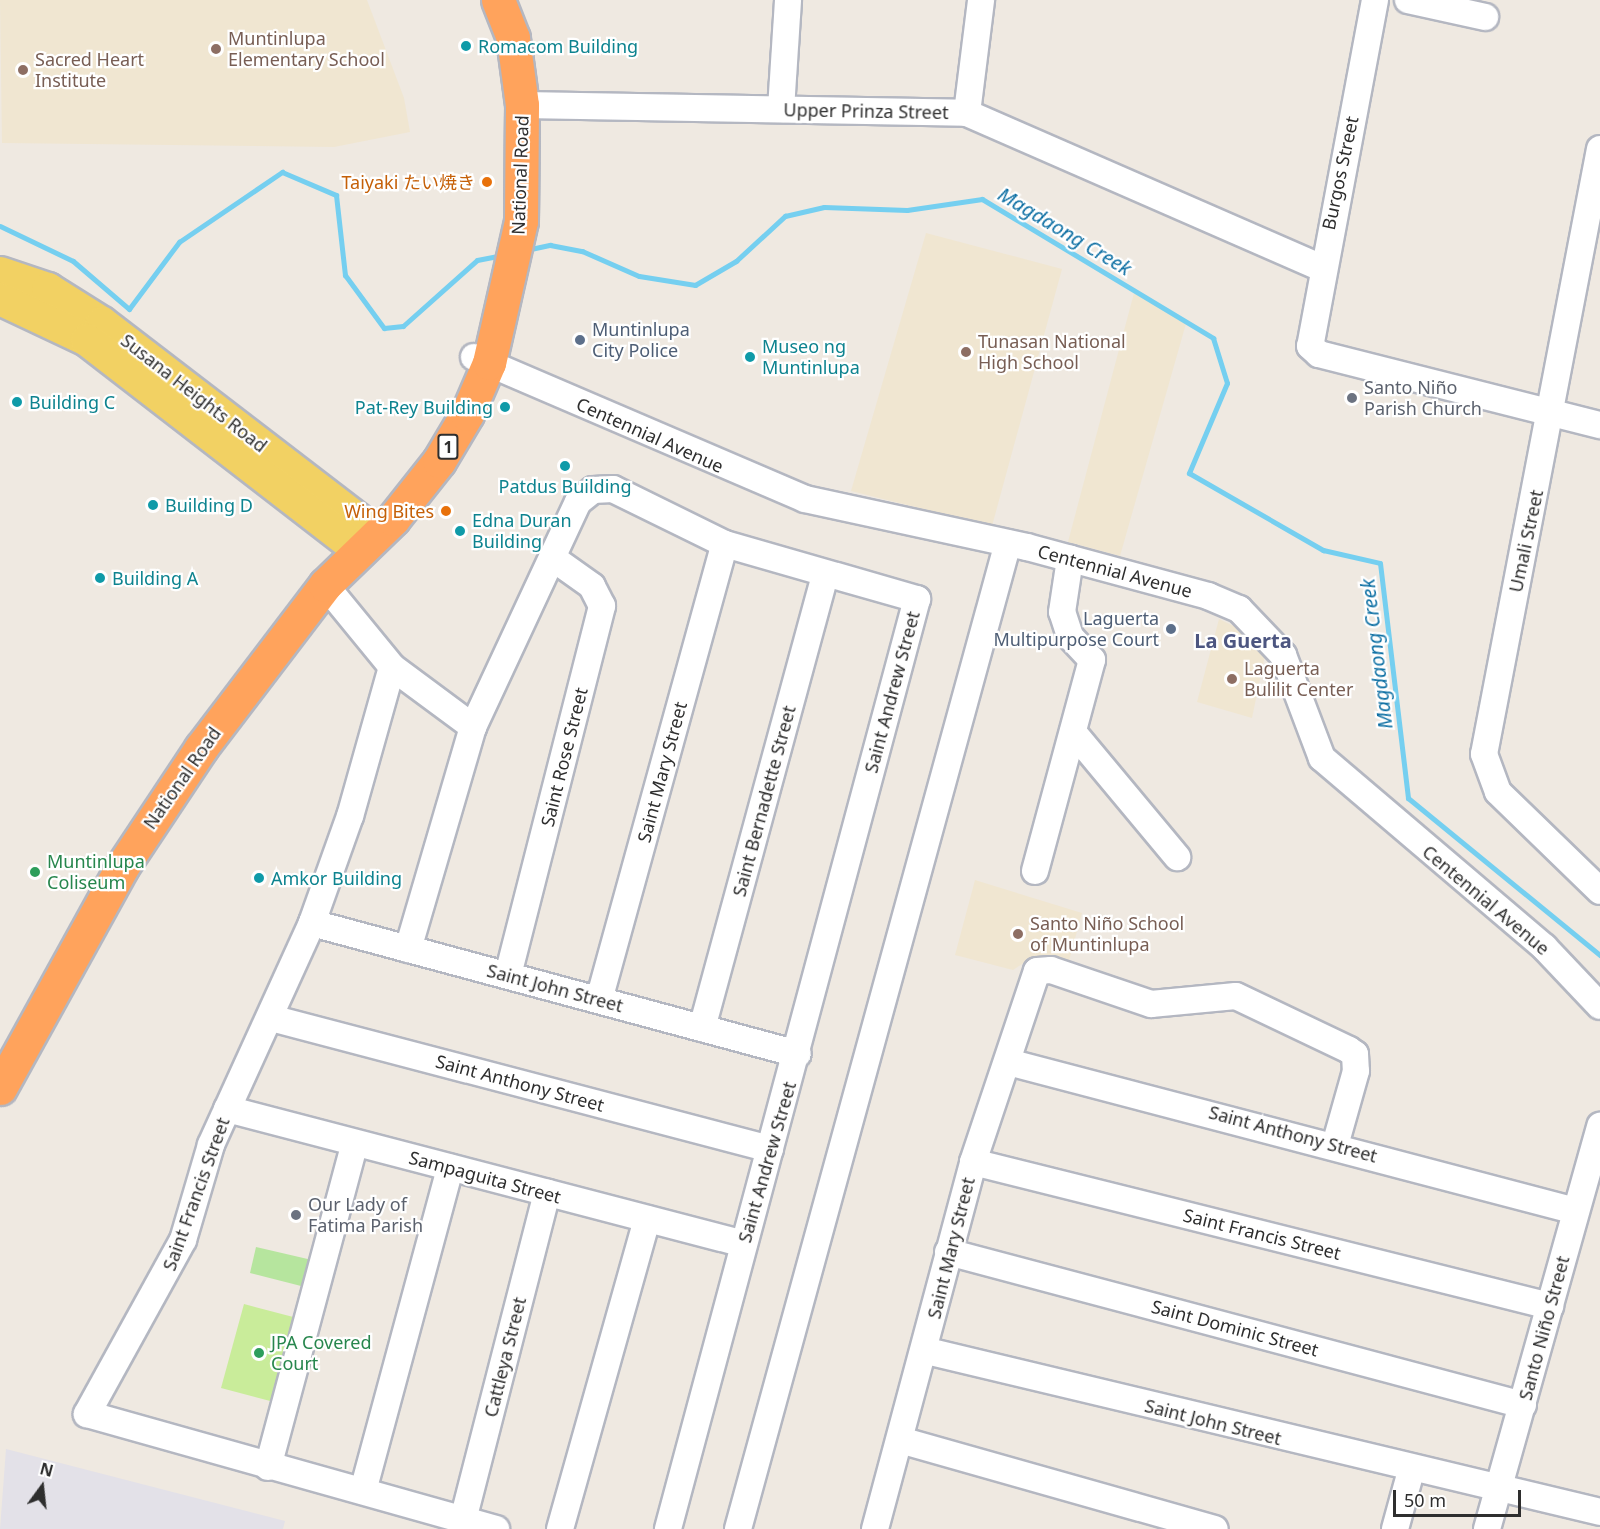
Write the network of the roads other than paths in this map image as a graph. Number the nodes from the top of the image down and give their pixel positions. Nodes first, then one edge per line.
1 (498, 0) edge
2 (518, 0) edge
3 (788, 0) edge
4 (981, 0) edge
5 (1375, 0) edge
6 (1408, 0) edge
7 (1485, 17) dead end
8 (513, 38) junction
9 (522, 105) junction
10 (781, 109) junction
11 (967, 113) junction
12 (1600, 149) edge
13 (1321, 268) junction
14 (0, 273) edge
15 (0, 299) edge
16 (485, 355) junction
17 (1552, 413) junction
18 (1600, 425) edge
19 (366, 536) junction
20 (1008, 543) junction
21 (726, 544) junction
22 (554, 559) junction
23 (1070, 559) junction
24 (825, 574) junction
25 (325, 585) junction
26 (392, 667) junction
27 (473, 727) junction
28 (1073, 732) junction
29 (1178, 857) dead end
30 (1035, 871) dead end
31 (1600, 891) edge
32 (312, 923) junction
33 (408, 949) junction
34 (508, 975) junction
35 (599, 1000) junction
36 (1600, 1006) edge
37 (271, 1018) junction
38 (702, 1028) junction
39 (798, 1054) junction
40 (1008, 1062) junction
41 (4, 1072) edge
42 (227, 1109) junction
43 (1600, 1126) edge
44 (355, 1143) junction
45 (1335, 1145) junction
46 (770, 1149) junction
47 (973, 1162) junction
48 (450, 1168) junction
49 (547, 1193) junction
50 (1576, 1210) junction
51 (647, 1219) junction
52 (744, 1244) junction
53 (948, 1252) junction
54 (1550, 1306) junction
55 (927, 1351) junction
56 (1523, 1405) junction
57 (900, 1440) junction
58 (268, 1467) junction
59 (1411, 1471) junction
60 (363, 1491) junction
61 (1499, 1491) junction
62 (1600, 1512) edge
63 (463, 1520) junction
64 (1204, 1528) edge
65 (496, 1529) edge
66 (560, 1529) edge
67 (668, 1529) edge
68 (738, 1529) edge
69 (875, 1529) edge
70 (1395, 1529) edge
71 (1487, 1529) edge

1 - 8 highway, National Road / 1
2 - 8 highway, National Road / 1
3 - 10 street
4 - 11 street
5 - 13 street, Burgos Street
6 - 7 street
8 - 9 highway, National Road / 1
9 - 10 street, Upper Prinza Street
9 - 16 highway, National Road / 1
10 - 11 street, Upper Prinza Street
11 - 13 street, Upper Prinza Street
12 - 17 street, Umali Street
13 - 17 street, Burgos Street
14 - 19 main road, Susana Heights Road
15 - 19 main road, Susana Heights Road
16 - 19 highway, National Road / 1
16 - 20 street, Centennial Avenue
17 - 18 street
17 - 31 street, Umali Street
19 - 25 highway, National Road / 1
20 - 23 street, Centennial Avenue
20 - 68 street
21 - 22 street, Saint Andrew Street
21 - 24 street, Saint Andrew Street
21 - 35 street, Saint Mary Street
22 - 27 street, Saint Andrew Street
22 - 34 street, Saint Rose Street
23 - 28 street
23 - 36 street, Centennial Avenue
24 - 38 street, Saint Bernadette Street
24 - 39 street, Saint Andrew Street
25 - 26 street
25 - 41 highway, National Road / 1
26 - 27 street
26 - 32 street, Saint Francis Street
27 - 33 street, Saint Andrew Street
28 - 29 street
28 - 30 street
32 - 33 street, Saint John Street
32 - 37 street, Saint Francis Street
33 - 34 street, Saint John Street
34 - 35 street, Saint John Street
35 - 38 street, Saint John Street
37 - 42 street, Saint Francis Street
37 - 46 street, Saint Anthony Street
38 - 39 street, Saint John Street
39 - 46 street, Saint Andrew Street
40 - 45 street, Saint Anthony Street
40 - 45 street, Saint Mary Street
40 - 47 street, Saint Mary Street
42 - 44 street, Sampaguita Street
42 - 58 street, Saint Francis Street
43 - 50 street, Santo Niño Street
44 - 48 street, Sampaguita Street
44 - 58 street
45 - 50 street, Saint Anthony Street
46 - 52 street, Saint Andrew Street
47 - 53 street, Saint Mary Street
47 - 54 street, Saint Francis Street
48 - 49 street, Sampaguita Street
48 - 60 street
49 - 51 street, Sampaguita Street
49 - 63 street, Cattleya Street
50 - 54 street, Santo Niño Street
51 - 52 street, Sampaguita Street
51 - 66 street
52 - 67 street, Saint Andrew Street
53 - 55 street, Saint Mary Street
53 - 56 street, Saint Dominic Street
54 - 56 street, Santo Niño Street
55 - 57 street, Saint Mary Street
55 - 59 street, Saint John Street
56 - 61 street, Santo Niño Street
57 - 64 street
57 - 69 street, Saint Mary Street
58 - 60 street, Saint Francis Street
59 - 61 street, Saint John Street
59 - 70 street
60 - 63 street, Saint Francis Street
61 - 62 street, Saint John Street
61 - 71 street, Santo Niño Street
63 - 65 street, Saint Francis Street

